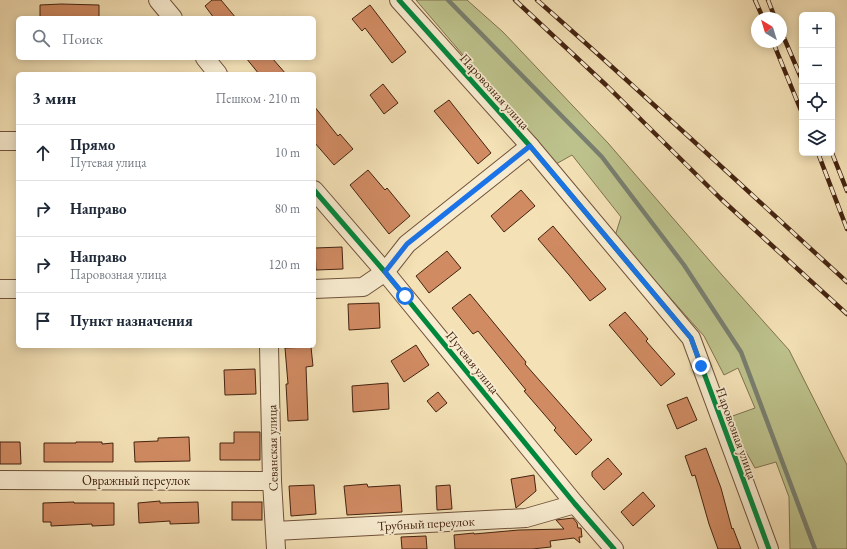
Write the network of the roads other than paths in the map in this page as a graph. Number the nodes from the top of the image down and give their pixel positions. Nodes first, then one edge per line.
1 (158, 0) edge
2 (399, 0) edge
3 (171, 16) edge
4 (207, 60) edge
5 (216, 72) edge
6 (0, 141) edge
7 (16, 141) edge
8 (530, 146) junction
9 (316, 192) edge
10 (385, 272) junction
11 (0, 289) edge
12 (316, 289) edge
13 (16, 290) edge
14 (269, 348) edge
15 (0, 480) edge
16 (272, 481) junction
17 (575, 504) junction
18 (275, 531) junction
19 (276, 549) edge
20 (614, 549) edge
21 (768, 549) edge

1 - 3 street
2 - 8 street, Паровозная улица
4 - 5 street
6 - 7 street
8 - 10 street
8 - 21 street, Паровозная улица
9 - 10 street, Путевая улица
10 - 12 street
10 - 17 street, Путевая улица
11 - 13 street
14 - 16 street, Севанская улица
15 - 16 street, Овражный переулок
16 - 18 street, Севанская улица
17 - 18 street, Трубный переулок
17 - 20 street, Путевая улица
18 - 19 street, Севанская улица

